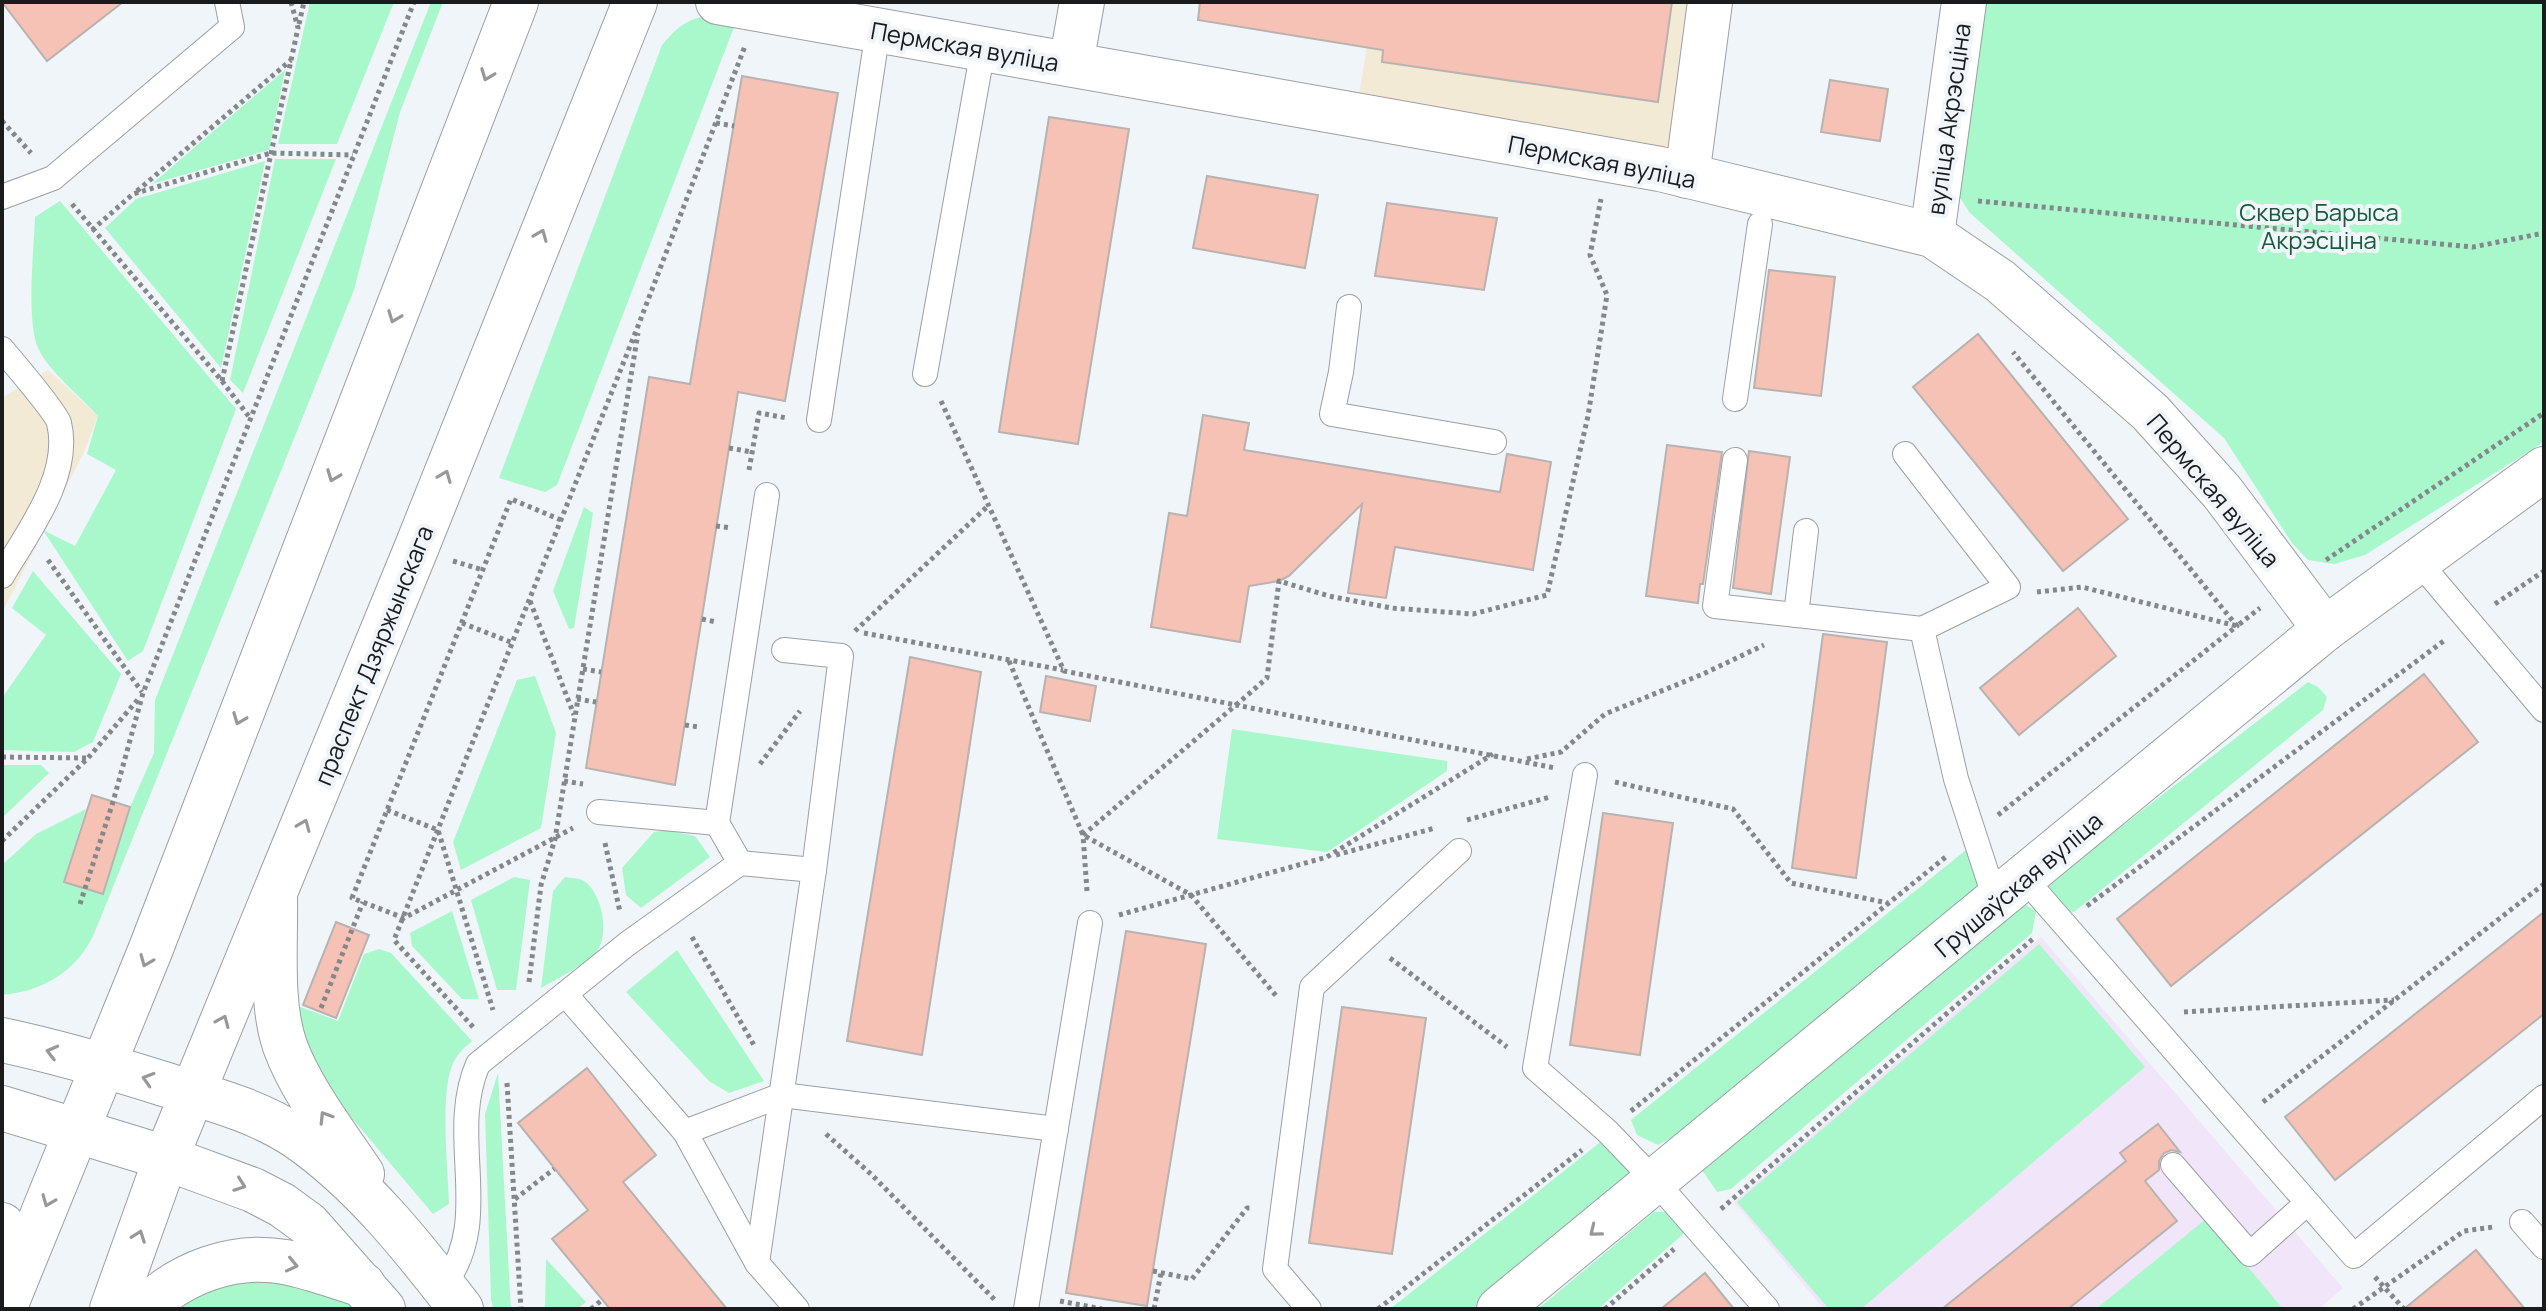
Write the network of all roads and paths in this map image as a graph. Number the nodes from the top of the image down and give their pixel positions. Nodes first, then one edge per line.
1 (227, 2) edge
2 (291, 2) edge
3 (304, 2) edge
4 (414, 2) edge
5 (516, 2) edge
6 (635, 2) edge
7 (718, 2) edge
8 (1082, 2) edge
9 (1710, 2) edge
10 (1964, 2) edge
11 (298, 28) junction
12 (878, 30) junction
13 (749, 36) dead end
14 (983, 49) junction
15 (291, 60) junction
16 (1071, 64) junction
17 (2, 121) edge
18 (716, 123) junction
19 (734, 126) dead end
20 (271, 153) junction
21 (353, 155) junction
22 (1687, 176) junction
23 (53, 178) junction
24 (1603, 190) dead end
25 (133, 194) junction
26 (2, 197) edge
27 (1935, 216) junction
28 (1760, 224) dead end
29 (92, 230) junction
30 (2544, 233) edge
31 (1349, 307) dead end
32 (640, 321) junction
33 (2010, 348) dead end
34 (2, 349) edge
35 (925, 374) dead end
36 (222, 381) junction
37 (939, 397) dead end
38 (1735, 399) dead end
39 (2544, 413) edge
40 (250, 418) junction
41 (819, 420) dead end
42 (1494, 442) dead end
43 (729, 448) dead end
44 (752, 452) dead end
45 (1905, 454) dead end
46 (1735, 460) dead end
47 (2544, 469) edge
48 (767, 495) dead end
49 (989, 505) junction
50 (561, 520) junction
51 (1806, 531) dead end
52 (27, 532) junction
53 (2418, 561) junction
54 (2544, 571) edge
55 (2, 576) edge
56 (2291, 583) junction
57 (1989, 597) junction
58 (529, 600) junction
59 (1808, 616) junction
60 (2468, 622) junction
61 (462, 623) junction
62 (2237, 626) junction
63 (1922, 629) junction
64 (2325, 629) junction
65 (855, 631) junction
66 (513, 643) junction
67 (784, 650) dead end
68 (841, 656) junction
69 (1009, 661) junction
70 (582, 669) junction
71 (1064, 671) junction
72 (601, 672) dead end
73 (143, 693) junction
74 (577, 699) junction
75 (596, 702) dead end
76 (1236, 705) junction
77 (803, 707) dead end
78 (2544, 710) edge
79 (575, 716) junction
80 (685, 725) dead end
81 (704, 728) dead end
82 (1493, 754) junction
83 (2, 757) edge
84 (88, 758) junction
85 (755, 771) dead end
86 (1585, 775) joint
87 (387, 810) junction
88 (599, 812) junction
89 (717, 823) junction
90 (438, 830) junction
91 (1974, 834) junction
92 (1083, 835) junction
93 (555, 839) junction
94 (2, 841) edge
95 (1459, 851) dead end
96 (740, 863) junction
97 (814, 870) junction
98 (2544, 884) edge
99 (2010, 890) junction
100 (458, 891) junction
101 (1191, 895) junction
102 (275, 897) junction
103 (363, 902) junction
104 (1889, 903) junction
105 (80, 904) dead end
106 (676, 908) junction
107 (404, 918) junction
108 (1090, 923) junction
109 (2064, 923) junction
110 (1364, 939) junction
111 (627, 944) junction
112 (565, 994) junction
113 (2395, 999) junction
114 (319, 1013) dead end
115 (2143, 1015) junction
116 (523, 1028) junction
117 (1306, 1032) junction
118 (2, 1040) edge
119 (498, 1046) junction
120 (102, 1065) junction
121 (1535, 1068) junction
122 (193, 1093) junction
123 (782, 1095) junction
124 (2544, 1097) edge
125 (2, 1108) edge
126 (2236, 1122) junction
127 (78, 1129) junction
128 (1056, 1129) junction
129 (1607, 1131) junction
130 (685, 1132) junction
131 (166, 1158) junction
132 (2173, 1165) dead end
133 (554, 1169) dead end
134 (1656, 1182) junction
135 (515, 1200) junction
136 (2307, 1203) junction
137 (1247, 1208) dead end
138 (2522, 1222) joint
139 (2, 1225) edge
140 (398, 1229) junction
141 (1697, 1230) junction
142 (2544, 1247) edge
143 (2354, 1256) junction
144 (757, 1263) junction
145 (1153, 1271) dead end
146 (1161, 1273) junction
147 (2385, 1286) junction
148 (373, 1297) edge
149 (452, 1297) edge
150 (602, 1300) dead end
151 (1027, 1302) edge
152 (4, 1309) edge
153 (112, 1309) edge
154 (144, 1309) edge
155 (521, 1309) edge
156 (591, 1309) edge
157 (797, 1309) edge
158 (1004, 1309) edge
159 (1102, 1309) edge
160 (1154, 1309) edge
161 (1309, 1309) edge
162 (1378, 1309) edge
163 (1499, 1309) edge
164 (1605, 1309) edge
165 (1767, 1309) edge
166 (2353, 1309) edge
167 (2404, 1309) edge

1 - 23 lane
2 - 11 path
3 - 11 path
4 - 21 path
5 -> 120 main road
102 -> 6 main road, праспект Дзяржынскага
7 - 12 main road, Пермская вуліца
8 - 16 main road
9 - 22 main road
10 - 27 main road, вуліца Акрэсціна
11 - 15 path
12 - 14 main road, Пермская вуліца
12 - 41 lane
13 - 18 path
14 - 16 main road, Пермская вуліца
14 - 35 lane
15 - 20 path
15 - 25 path
16 - 22 main road, Пермская вуліца
17 - 23 path
18 - 19 path
18 - 32 path
20 - 21 path
20 - 25 path
20 - 36 path
21 - 40 path
22 - 27 main road, Пермская вуліца
23 - 26 lane
23 - 29 path
24 - 76 path
25 - 29 path
27 - 30 path
27 - 56 main road, Пермская вуліца
28 - 38 lane
29 - 36 path
31 - 42 lane
32 - 50 path
32 - 70 path
33 - 62 path
34 - 52 lane
36 - 40 path
37 - 49 path
39 - 56 path
40 - 73 path
43 - 44 path
45 - 57 lane
46 - 59 lane
47 - 53 main road, Грушаўская вуліца
48 - 89 lane
49 - 65 path
49 - 71 path
50 - 58 path
50 - 61 path
51 - 59 lane
52 - 55 lane
52 - 73 path
53 - 60 lane
53 - 64 main road, Грушаўская вуліца
54 - 60 path
56 - 62 path
56 - 64 main road, Пермская вуліца
57 - 62 path
57 - 63 lane
58 - 66 path
58 - 79 path
59 - 63 lane
59 - 82 path
60 - 78 lane
60 - 109 path
61 - 66 path
61 - 87 path
62 - 91 path
63 - 91 lane
64 - 99 main road, Грушаўская вуліца
65 - 68 path
65 - 69 path
66 - 90 path
67 - 68 lane
68 - 97 lane
69 - 71 path
69 - 92 path
70 - 72 path
70 - 74 path
71 - 76 path
73 - 84 path
73 - 105 path
74 - 75 path
74 - 79 path
76 - 82 path
76 - 92 path
77 - 85 path
79 - 93 path
80 - 81 path
82 - 101 path
83 - 84 path
84 - 94 path
86 - 104 path
86 - 121 lane
87 - 90 path
87 - 103 path
88 - 89 lane
88 - 93 path
88 - 111 path
89 - 96 lane
90 - 100 path
90 - 107 path
91 - 99 lane
91 - 104 path
92 - 101 path
92 - 108 path
93 - 100 path
93 - 116 path
95 - 110 lane
96 - 97 lane
96 - 106 lane
97 - 123 lane
98 - 113 path
99 - 109 lane
99 - 134 main road, Грушаўская вуліца
100 - 107 path
100 - 119 path
101 - 108 path
101 - 117 path
122 -> 102 main road, праспект Дзяржынскага
140 -> 102 main road
103 - 107 path
103 - 114 path
104 - 129 path
106 - 111 lane
106 - 123 path
107 - 119 path
108 - 128 lane
109 - 115 lane
109 - 141 path
110 - 117 lane
110 - 121 path
111 - 112 lane
112 - 116 lane
112 - 130 lane
113 - 115 path
113 - 126 path
115 - 126 lane
116 - 119 lane
117 - 161 lane
120 -> 118 main road
119 - 135 path
119 - 149 lane
122 -> 120 main road
120 - 127 main road
121 - 129 lane
122 - 131 main road, праспект Дзяржынскага
122 - 140 main road
123 - 128 lane
123 - 130 lane
123 - 144 lane
123 - 158 path
124 - 143 lane
125 - 127 main road
126 - 136 lane
127 - 131 main road
127 -> 152 main road
128 - 151 lane
129 - 134 lane
129 - 162 path
130 - 144 lane
131 -> 148 main road
153 -> 131 main road, праспект Дзяржынскага
132 - 136 lane
133 - 135 path
134 - 141 lane
134 -> 163 main road, Грушаўская вуліца
135 - 155 path
136 - 143 lane
137 - 146 path
138 - 142 lane
138 - 147 path
139 - 152 main road
140 - 149 main road
141 - 164 path
141 - 165 lane
143 - 147 path
144 - 157 lane
145 - 146 path
146 - 160 path
147 - 166 path
147 - 167 path
154 -> 148 main road
150 - 156 path
151 - 159 path

